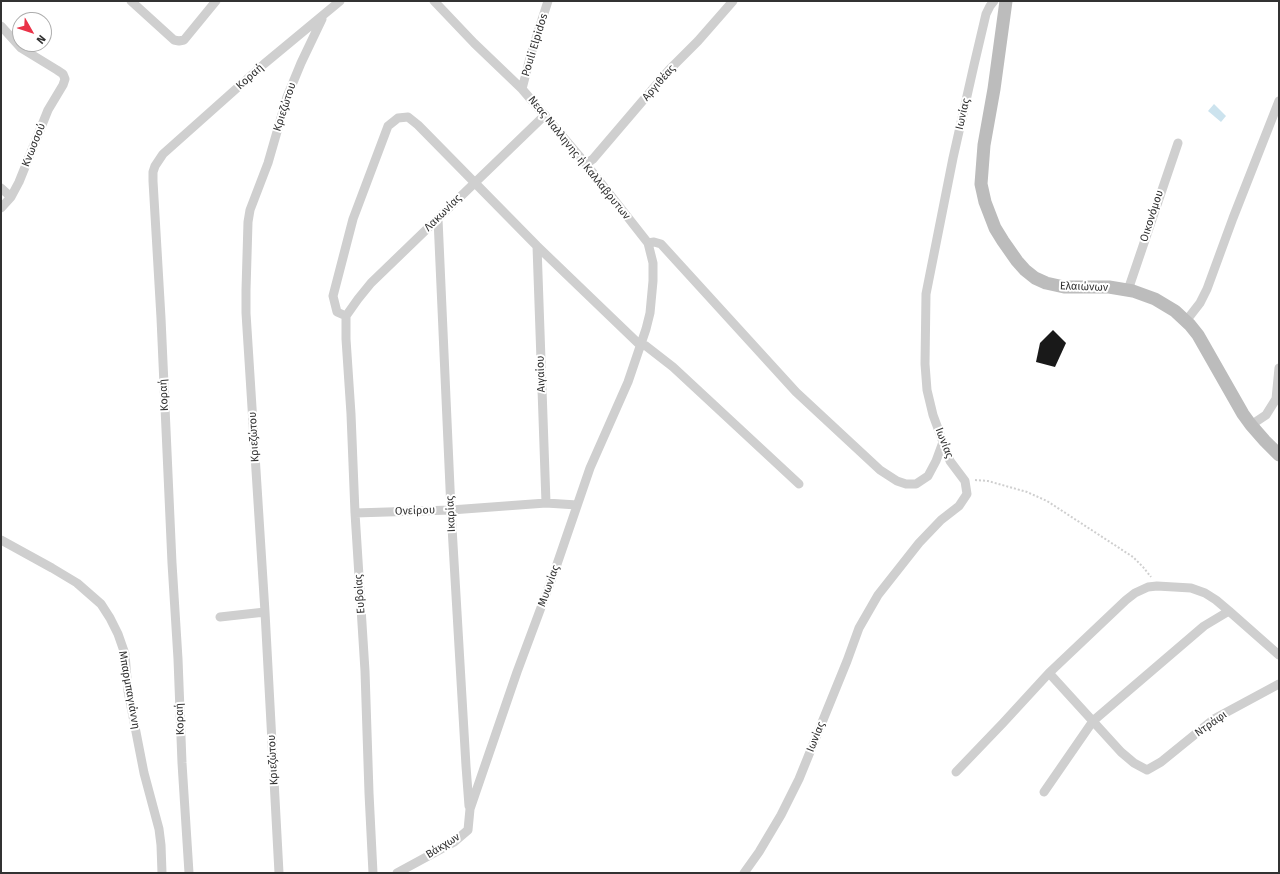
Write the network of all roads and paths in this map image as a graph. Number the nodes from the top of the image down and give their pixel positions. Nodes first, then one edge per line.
1 (131, 1) edge
2 (216, 1) edge
3 (340, 1) edge
4 (434, 1) edge
5 (548, 1) edge
6 (733, 1) edge
7 (994, 1) edge
8 (1006, 1) edge
9 (324, 14) junction
10 (1, 26) edge
11 (522, 89) junction
12 (1279, 100) edge
13 (545, 115) junction
14 (1178, 142) dead end
15 (586, 164) junction
16 (474, 182) junction
17 (1, 188) edge
18 (11, 196) junction
19 (1, 208) edge
20 (438, 219) junction
21 (648, 243) junction
22 (537, 246) junction
23 (1128, 290) junction
24 (346, 316) junction
25 (1186, 321) junction
26 (640, 345) junction
27 (1279, 368) edge
28 (1251, 425) junction
29 (943, 442) junction
30 (1279, 455) edge
31 (965, 481) junction
32 (799, 484) dead end
33 (546, 503) junction
34 (577, 505) junction
35 (451, 510) junction
36 (355, 513) junction
37 (1, 540) edge
38 (1153, 586) junction
39 (1229, 611) junction
40 (265, 612) junction
41 (220, 617) dead end
42 (1279, 655) edge
43 (1049, 673) junction
44 (1279, 684) edge
45 (1093, 721) junction
46 (956, 772) dead end
47 (1044, 792) dead end
48 (470, 809) junction
49 (468, 830) joint
50 (162, 873) edge
51 (189, 873) edge
52 (279, 873) edge
53 (373, 873) edge
54 (397, 873) edge
55 (744, 873) edge

1 - 2 street
3 - 9 street, Κοραή
4 - 11 street, Νεας Nαλληνης ή Καλλαβρυτων
5 - 11 street, Pouli Elpidos
6 - 15 street, Αργιθέας
7 - 29 street, Ιωνίας
8 - 23 main road, Ελαιώνων
9 - 40 street, Κριεζώτου
9 - 51 street, Κοραή
10 - 18 street, Κνωσσού
11 - 13 street, Νεας Nαλληνης ή Καλλαβρυτων
12 - 25 street
13 - 15 street, Νεας Nαλληνης ή Καλλαβρυτων
13 - 16 street, Λακωνίας
14 - 23 street, Οικονόμου
15 - 21 street, Νεας Nαλληνης ή Καλλαβρυτων
16 - 20 street, Λακωνίας
16 - 22 street
16 - 24 street
17 - 18 street
18 - 19 street, Κνωσσού
20 - 24 street, Λακωνίας
20 - 35 street, Ικαρίας
21 - 26 street, Νεας Nαλληνης ή Καλλαβρυτων
21 - 29 street
22 - 26 street
22 - 33 street, Αιγαίου
23 - 25 main road, Ελαιώνων
24 - 36 street, Ευβοίας
25 - 28 main road, Ελαιώνων
26 - 32 street
26 - 34 street, Μυωνίας
27 - 28 street
28 - 30 main road, Ελαιώνων
29 - 31 street, Ιωνίας
31 - 38 path
31 - 55 street, Ιωνίας
33 - 34 street, Ονείρου
33 - 35 street, Ονείρου
34 - 48 street, Μυωνίας
35 - 36 street, Ονείρου
35 - 48 street, Ικαρίας
36 - 53 street, Ευβοίας
37 - 50 street, Μπαρμπαγιάννη
38 - 39 street
38 - 43 street
39 - 42 street
39 - 45 street
40 - 41 street
40 - 52 street, Κριεζώτου
43 - 45 street
43 - 46 street
44 - 45 street, Ντράφι
45 - 47 street
48 - 49 street, Μυωνίας
49 - 54 street, Βάκχων

